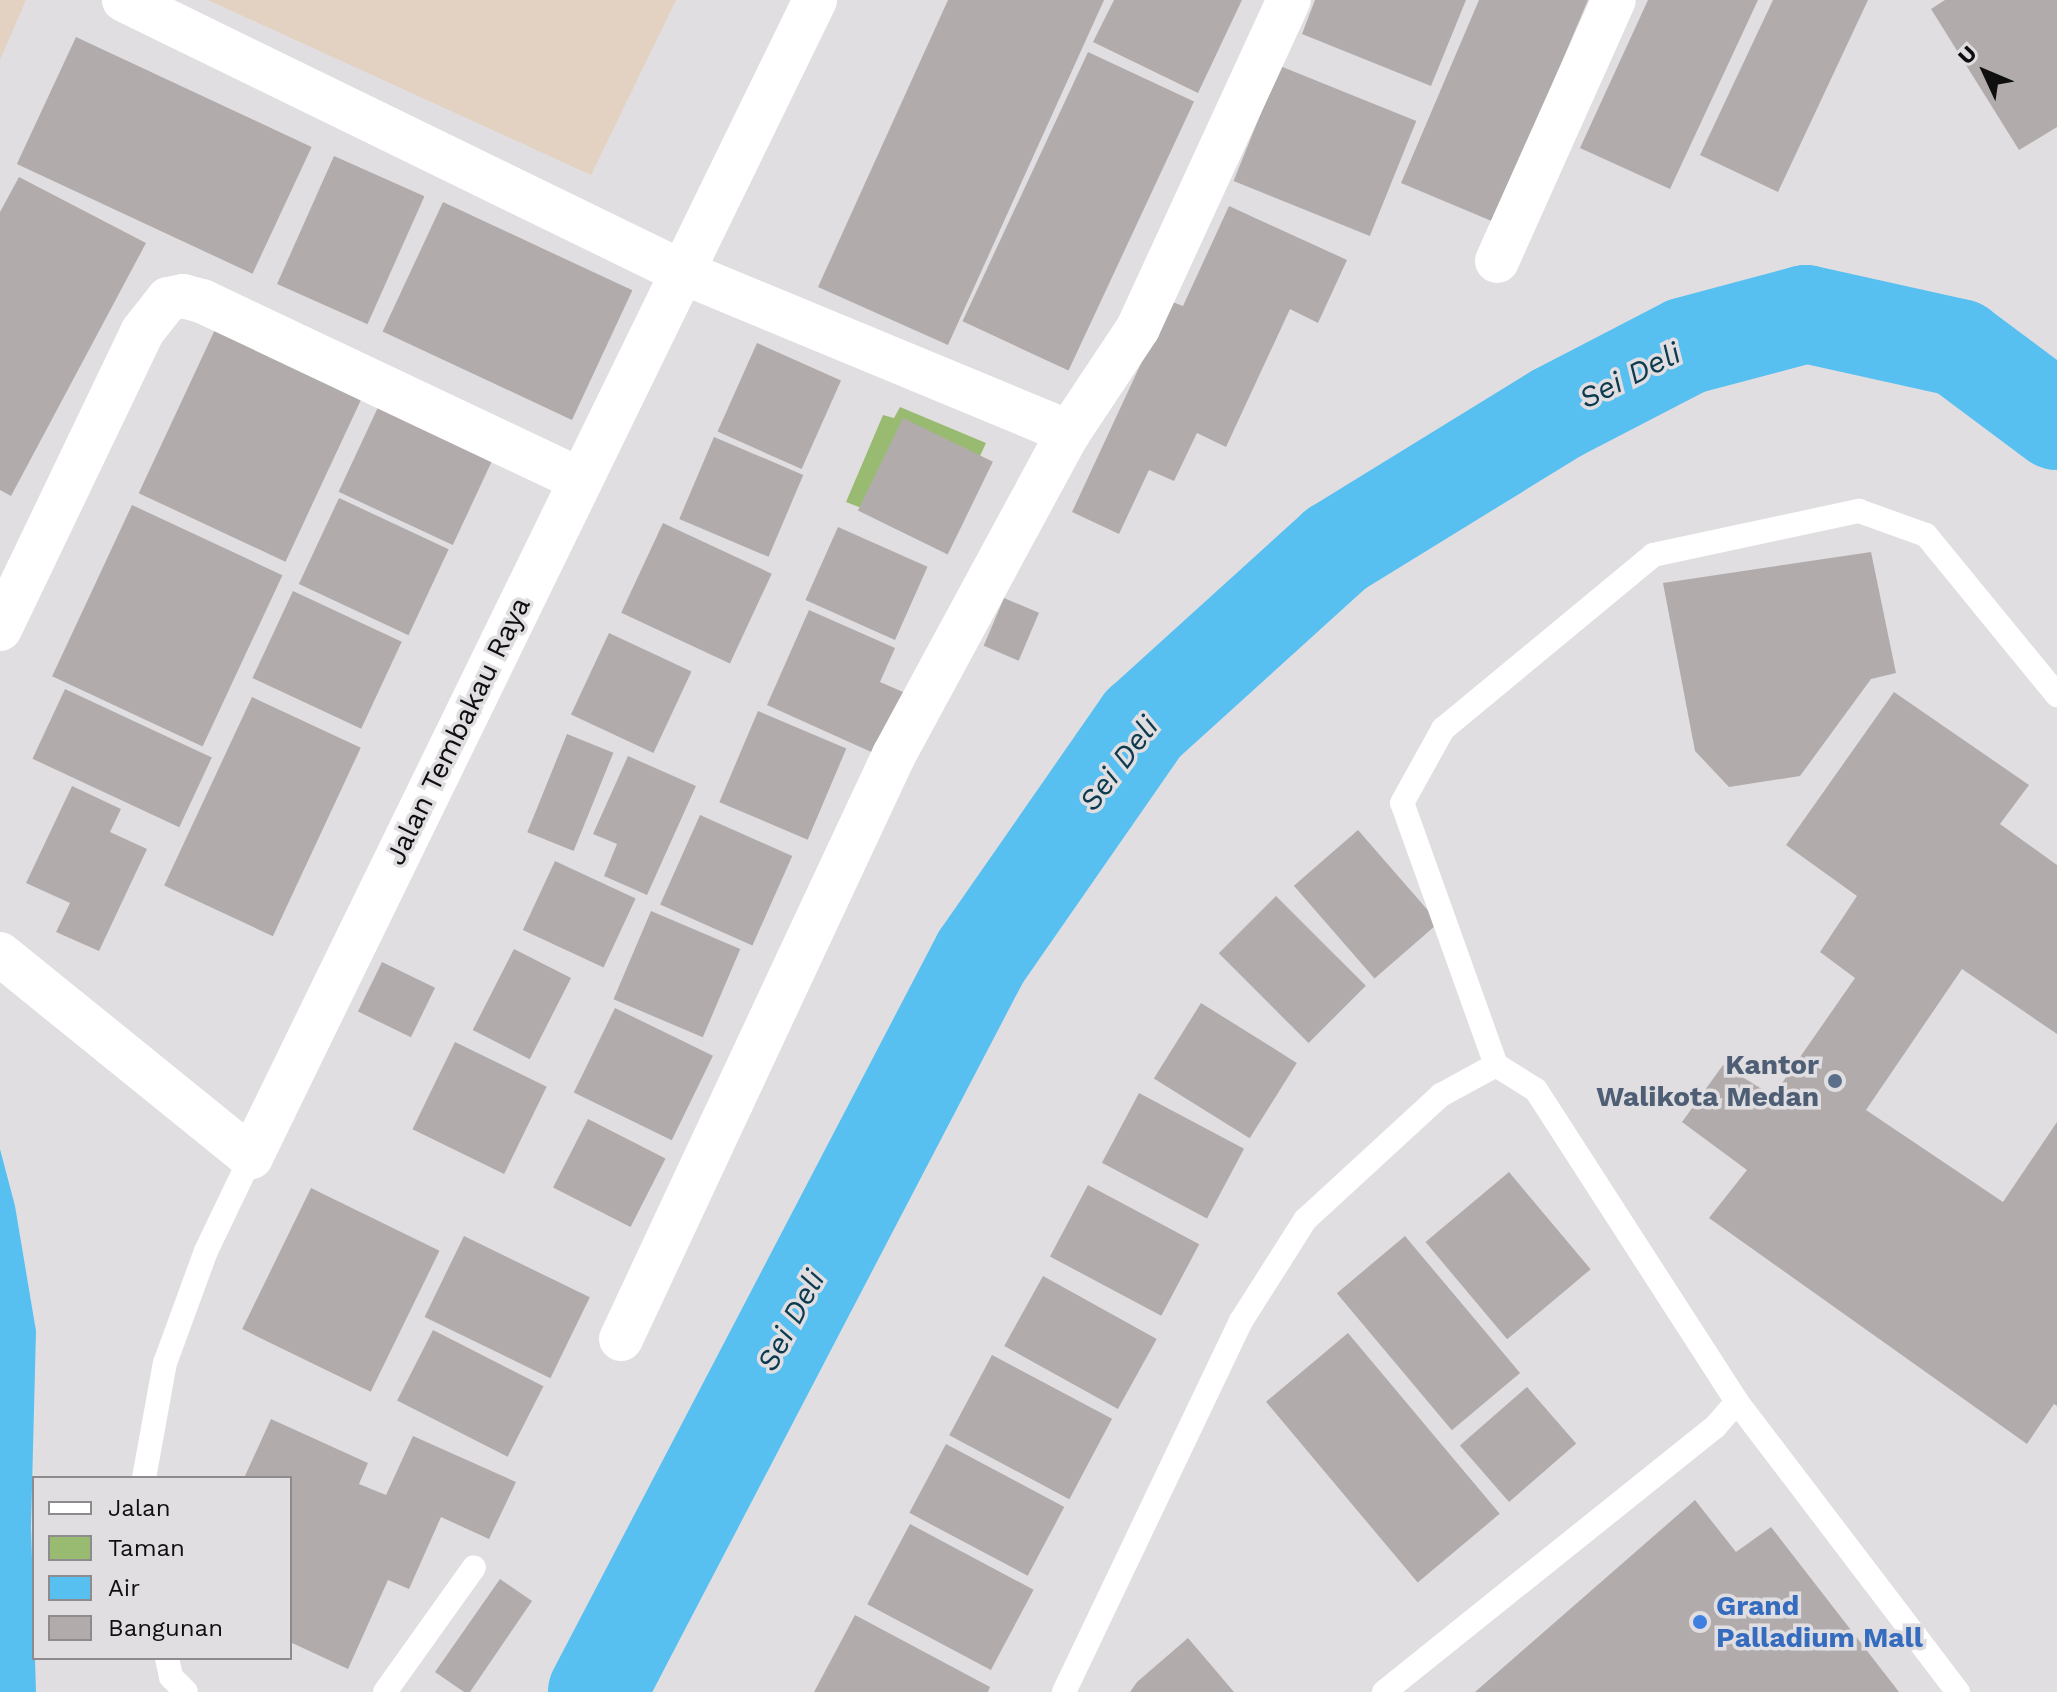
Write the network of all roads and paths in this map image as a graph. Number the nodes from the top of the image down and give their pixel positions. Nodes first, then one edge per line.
1 (124, 0) edge
2 (815, 0) edge
3 (1289, 0) edge
4 (1614, 0) edge
5 (1497, 261) dead end
6 (682, 272) junction
7 (1069, 432) junction
8 (581, 480) junction
9 (0, 629) edge
10 (2057, 695) edge
11 (0, 954) edge
12 (1496, 1065) junction
13 (251, 1157) junction
14 (621, 1339) dead end
15 (1737, 1402) junction
16 (144, 1476) edge
17 (474, 1567) dead end
18 (167, 1660) edge
19 (186, 1692) edge
20 (385, 1692) edge
21 (1064, 1692) edge
22 (1384, 1692) edge
23 (1958, 1692) edge

1 - 6 street
2 - 6 street, Jalan Tembakau Raya
3 - 7 street
4 - 5 street
6 - 7 street
6 - 8 street, Jalan Tembakau Raya
7 - 14 street
8 - 9 street
8 - 13 street, Jalan Tembakau Raya
10 - 12 lane
11 - 13 street
12 - 15 lane
12 - 21 lane
13 - 16 lane, Jalan Tembakau Raya
15 - 22 lane
15 - 23 lane
17 - 20 lane
18 - 19 lane

